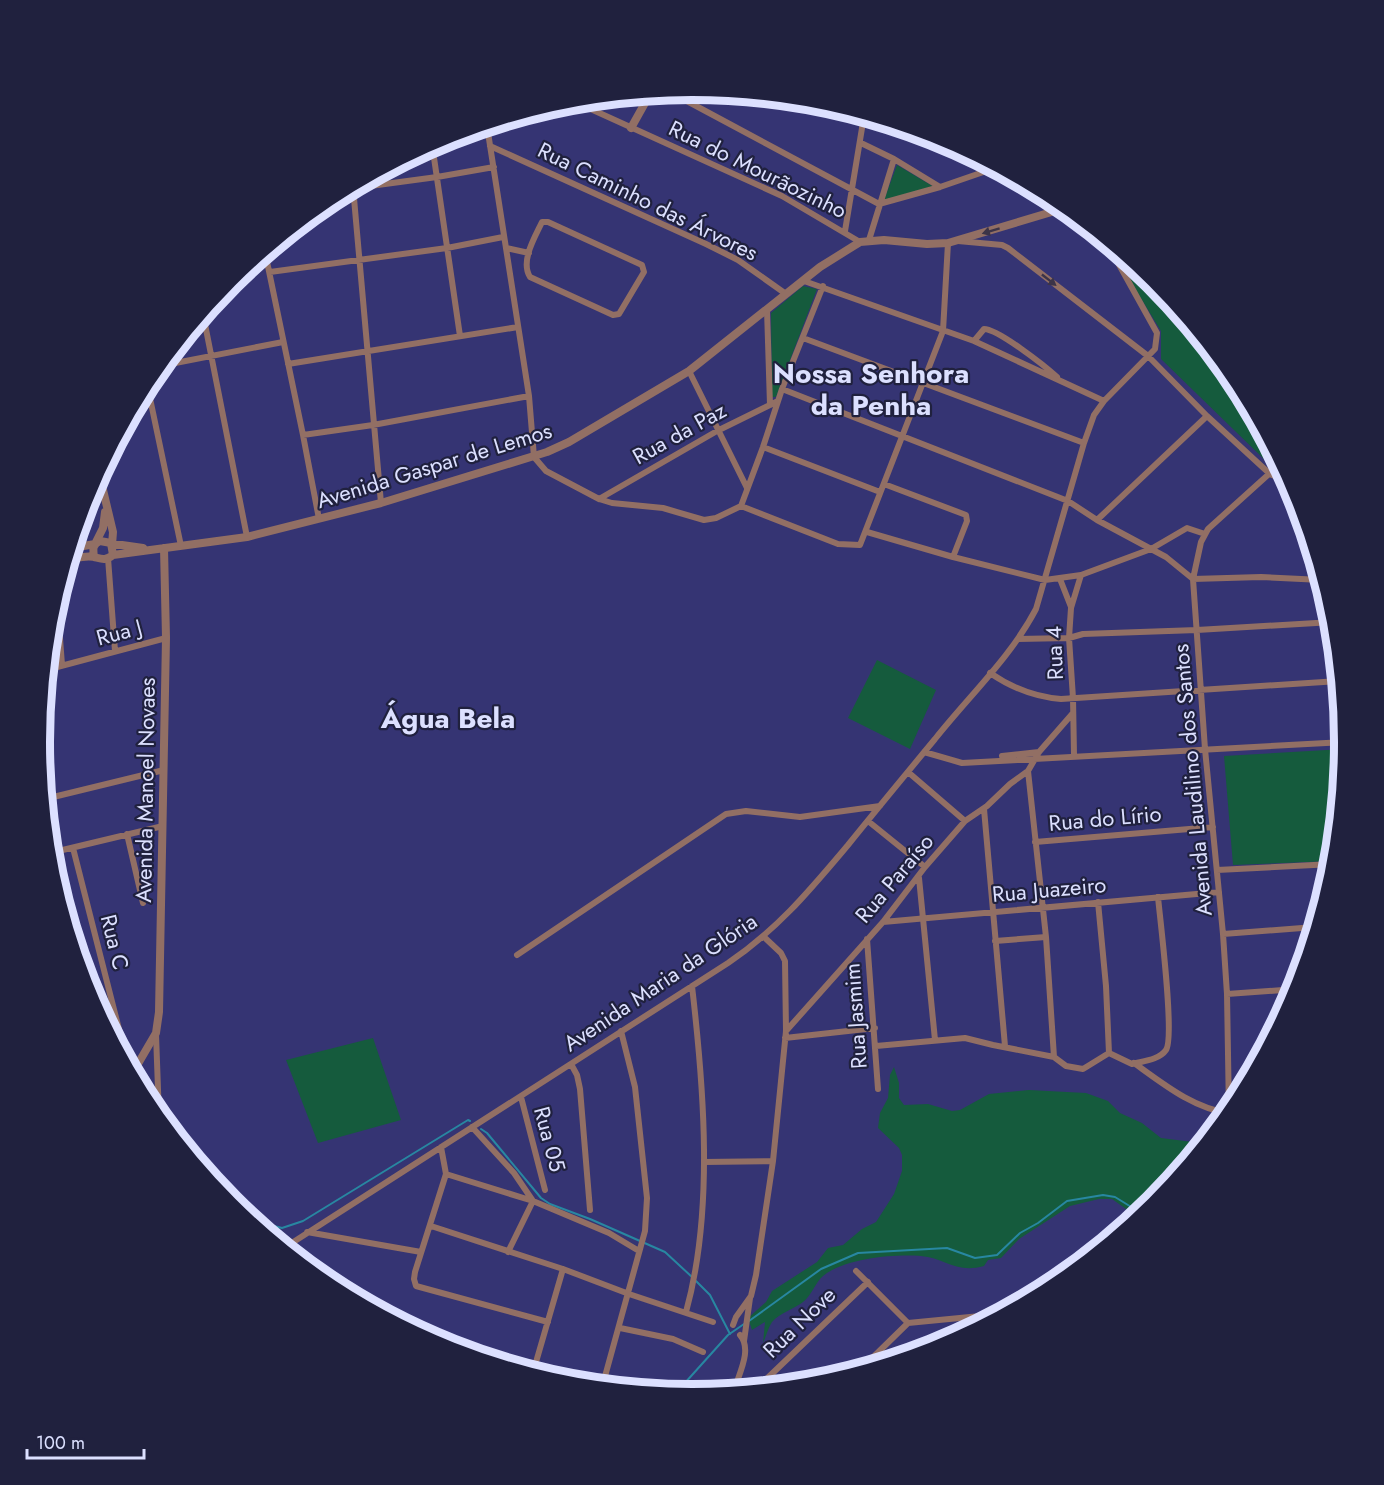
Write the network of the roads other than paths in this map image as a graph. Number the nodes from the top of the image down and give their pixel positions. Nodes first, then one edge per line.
1 (685, 100) edge
2 (646, 101) edge
3 (589, 108) edge
4 (863, 124) edge
5 (631, 128) junction
6 (488, 133) edge
7 (861, 142) junction
8 (490, 146) junction
9 (434, 155) edge
10 (894, 159) junction
11 (494, 167) junction
12 (986, 171) edge
13 (437, 177) junction
14 (372, 185) edge
15 (940, 187) junction
16 (853, 191) junction
17 (353, 197) edge
18 (879, 204) junction
19 (1054, 211) edge
20 (845, 231) junction
21 (503, 237) junction
22 (864, 241) junction
23 (957, 241) junction
24 (948, 243) junction
25 (447, 248) junction
26 (506, 248) junction
27 (529, 253) junction
28 (1115, 259) edge
29 (267, 260) edge
30 (361, 260) junction
31 (270, 273) junction
32 (804, 281) junction
33 (823, 286) junction
34 (786, 294) junction
35 (767, 310) junction
36 (205, 324) edge
37 (518, 327) junction
38 (943, 331) junction
39 (460, 336) junction
40 (803, 338) junction
41 (974, 341) junction
42 (283, 342) junction
43 (368, 352) junction
44 (212, 356) junction
45 (1148, 356) junction
46 (173, 363) edge
47 (288, 363) junction
48 (689, 371) junction
49 (1062, 381) junction
50 (922, 384) junction
51 (782, 389) junction
52 (529, 396) junction
53 (150, 399) edge
54 (778, 401) junction
55 (1104, 401) junction
56 (770, 405) junction
57 (1207, 416) junction
58 (373, 425) junction
59 (717, 431) junction
60 (303, 435) junction
61 (901, 436) junction
62 (1084, 443) junction
63 (763, 447) junction
64 (534, 457) junction
65 (1274, 470) edge
66 (1270, 474) junction
67 (1277, 477) edge
68 (884, 484) junction
69 (747, 488) junction
70 (102, 490) joint
71 (880, 492) junction
72 (599, 499) junction
73 (1068, 501) junction
74 (381, 502) junction
75 (741, 506) junction
76 (319, 519) junction
77 (1097, 520) junction
78 (867, 531) junction
79 (1205, 534) junction
80 (247, 537) junction
81 (95, 544) junction
82 (111, 545) junction
83 (182, 546) junction
84 (80, 547) edge
85 (160, 548) junction
86 (1151, 549) junction
87 (94, 557) junction
88 (110, 557) junction
89 (953, 557) junction
90 (77, 558) edge
91 (1081, 575) junction
92 (1060, 579) junction
93 (1193, 579) junction
94 (1046, 580) junction
95 (1314, 580) edge
96 (1071, 608) junction
97 (1323, 623) edge
98 (1197, 630) junction
99 (60, 632) edge
100 (166, 638) junction
101 (1069, 638) junction
102 (1018, 639) junction
103 (115, 651) junction
104 (62, 666) junction
105 (54, 668) edge
106 (990, 673) junction
107 (1331, 681) edge
108 (1201, 689) junction
109 (1073, 698) junction
110 (1073, 713) junction
111 (1334, 743) edge
112 (1205, 749) junction
113 (924, 752) junction
114 (1037, 755) junction
115 (1074, 755) junction
116 (164, 771) junction
117 (1028, 771) junction
118 (908, 772) junction
119 (52, 797) edge
120 (881, 806) junction
121 (984, 809) junction
122 (868, 821) junction
123 (965, 821) junction
124 (163, 826) junction
125 (1213, 827) junction
126 (128, 834) junction
127 (1035, 842) junction
128 (74, 848) junction
129 (59, 851) edge
130 (1323, 865) edge
131 (926, 867) junction
132 (1218, 870) junction
133 (919, 878) junction
134 (1219, 892) junction
135 (1158, 897) junction
136 (1098, 902) junction
137 (143, 903) dead end
138 (1043, 907) junction
139 (992, 912) junction
140 (922, 920) junction
141 (883, 922) junction
142 (1307, 928) edge
143 (1223, 934) junction
144 (764, 937) junction
145 (1046, 937) junction
146 (867, 939) junction
147 (995, 941) junction
148 (517, 955) dead end
149 (692, 986) junction
150 (1285, 990) edge
151 (1227, 994) junction
152 (113, 1007) junction
153 (107, 1008) edge
154 (875, 1028) junction
155 (621, 1031) junction
156 (156, 1033) junction
157 (786, 1034) junction
158 (120, 1035) edge
159 (935, 1040) junction
160 (876, 1046) junction
161 (1005, 1046) junction
162 (1109, 1053) junction
163 (1054, 1057) junction
164 (1134, 1063) junction
165 (572, 1064) junction
166 (137, 1066) edge
167 (878, 1089) dead end
168 (1229, 1095) edge
169 (521, 1097) junction
170 (158, 1100) edge
171 (1218, 1110) edge
172 (472, 1127) junction
173 (441, 1147) junction
174 (773, 1161) junction
175 (704, 1162) junction
176 (446, 1174) junction
177 (545, 1190) dead end
178 (532, 1201) junction
179 (591, 1210) dead end
180 (431, 1226) junction
181 (306, 1232) junction
182 (291, 1244) edge
183 (639, 1248) junction
184 (421, 1252) junction
185 (508, 1252) junction
186 (563, 1269) junction
187 (856, 1271) dead end
188 (868, 1282) junction
189 (629, 1294) junction
190 (751, 1296) junction
191 (686, 1312) junction
192 (982, 1316) edge
193 (548, 1322) junction
194 (713, 1322) dead end
195 (908, 1323) junction
196 (733, 1325) dead end
197 (620, 1328) junction
198 (740, 1335) dead end
199 (744, 1342) junction
200 (703, 1352) dead end
201 (871, 1359) edge
202 (534, 1365) edge
203 (604, 1380) edge
204 (764, 1381) edge
205 (736, 1384) edge

1 - 16 street
2 - 5 street
3 - 5 street, Rua do Mourãozinho
4 - 7 street
5 - 20 street, Rua do Mourãozinho
6 - 8 street
7 - 10 street
7 - 16 street
8 - 11 street
8 - 34 street, Rua Caminho das Árvores
9 - 13 street
10 - 15 street
10 - 18 street
11 - 13 street
11 - 21 street
12 - 15 street
13 - 14 street
13 - 25 street
15 - 18 street
16 - 18 street
16 - 20 street
17 - 30 street
18 - 22 street
19 -> 23 street
20 - 22 street, Rua do Mourãozinho
21 - 25 street
21 - 26 street
22 - 24 street
22 - 32 street, Avenida Gaspar de Lemos
23 - 24 street
23 -> 45 street
24 - 38 street
25 - 30 street
25 - 39 street
26 - 27 street
26 - 37 street
27 - 27 street
28 - 45 street
29 - 31 street
30 - 31 street
30 - 43 street
31 - 42 street
32 - 33 street
32 - 34 street, Avenida Gaspar de Lemos
33 - 38 street
33 - 40 street
34 - 35 street, Avenida Gaspar de Lemos
35 - 48 street, Avenida Gaspar de Lemos
35 - 56 street
36 - 44 street
37 - 39 street
37 - 52 street
38 - 41 street
38 - 50 street
39 - 43 street
40 - 50 street
40 - 51 street
41 - 49 street
41 - 49 street
42 - 44 street
42 - 47 street
43 - 47 street
43 - 58 street
44 - 46 street
44 - 80 street
45 - 55 street, Avenida Maria da Glória
45 - 57 street
47 - 60 street
48 - 59 street
48 - 64 street, Avenida Gaspar de Lemos
49 - 55 street
50 - 61 street
50 - 62 street
51 - 54 street
51 - 61 street
52 - 58 street
52 - 64 street
53 - 83 street
54 - 56 street, Rua da Paz
54 - 63 street
55 - 62 street, Avenida Maria da Glória
56 - 59 street, Rua da Paz
57 - 66 street
57 - 77 street
58 - 60 street
58 - 74 street
59 - 69 street
59 - 72 street, Rua da Paz
60 - 76 street
61 - 68 street
61 - 73 street
62 - 73 street, Avenida Maria da Glória
63 - 69 street
63 - 71 street
64 - 72 street
64 - 74 street, Avenida Gaspar de Lemos
65 - 66 street, Avenida Laudilino dos Santos
66 - 67 street
66 - 79 street, Avenida Laudilino dos Santos
68 - 71 street
68 - 89 street
69 - 75 street
70 - 81 street
70 - 82 street
71 - 78 street
72 - 75 street
73 - 77 street
73 - 94 street, Avenida Maria da Glória
74 - 76 street, Avenida Gaspar de Lemos
75 - 78 street
76 - 80 street, Avenida Gaspar de Lemos
77 - 86 street
78 - 89 street
79 - 86 street
79 - 93 street, Avenida Laudilino dos Santos
80 - 83 street, Avenida Gaspar de Lemos
81 - 82 street
81 - 84 street
81 - 87 street
82 - 85 street
82 - 88 street
83 - 85 street, Avenida Gaspar de Lemos
85 - 88 street
85 - 100 street, Avenida Manoel Novaes
86 - 91 street
86 - 93 street
87 - 88 street
87 - 90 street
88 - 103 street
89 - 94 street
91 - 92 street
91 - 96 street, Rua 4
92 - 94 street
92 - 96 street, Rua 4
93 - 95 street
93 - 98 street, Avenida Laudilino dos Santos
94 - 102 street, Avenida Maria da Glória
96 - 101 street, Rua 4
97 - 98 street
98 - 101 street
98 - 108 street, Avenida Laudilino dos Santos
99 - 104 street
100 - 103 street, Rua J
100 - 116 street, Avenida Manoel Novaes
101 - 102 street
101 - 109 street, Rua 4
102 - 106 street, Avenida Maria da Glória
103 - 104 street, Rua J
104 - 105 street, Rua J
106 - 109 street
106 - 113 street, Avenida Maria da Glória
107 - 108 street
108 - 109 street
108 - 112 street, Avenida Laudilino dos Santos
109 - 110 street
110 - 114 street, Rua Paraíso
110 - 115 street
111 - 112 street
112 - 115 street
112 - 125 street, Avenida Laudilino dos Santos
113 - 114 street
113 - 118 street, Avenida Maria da Glória
114 - 115 street
114 - 117 street, Rua Paraíso
116 - 119 street
116 - 124 street, Avenida Manoel Novaes
117 - 121 street, Rua Paraíso
117 - 127 street
118 - 120 street, Avenida Maria da Glória
118 - 123 street
120 - 122 street, Avenida Maria da Glória
120 - 148 street
121 - 123 street, Rua Paraíso
121 - 139 street
122 - 131 street
122 - 144 street, Avenida Maria da Glória
123 - 131 street, Rua Paraíso
124 - 126 street
124 - 156 street, Avenida Manoel Novaes
125 - 127 street, Rua do Lírio
125 - 132 street, Avenida Laudilino dos Santos
126 - 128 street
126 - 137 street
127 - 138 street
128 - 129 street
128 - 152 street, Rua C
130 - 132 street
131 - 133 street, Rua Paraíso
132 - 134 street, Avenida Laudilino dos Santos
133 - 140 street
133 - 141 street, Rua Paraíso
134 - 135 street, Rua Juazeiro
134 - 143 street, Avenida Laudilino dos Santos
135 - 136 street, Rua Juazeiro
135 - 164 street
136 - 138 street, Rua Juazeiro
136 - 162 street
138 - 139 street, Rua Juazeiro
138 - 145 street
139 - 140 street, Rua Juazeiro
139 - 147 street
140 - 141 street, Rua Juazeiro
140 - 159 street
141 - 146 street, Rua Paraíso
142 - 143 street
143 - 151 street, Avenida Laudilino dos Santos
144 - 149 street, Avenida Maria da Glória
144 - 157 street
145 - 147 street
145 - 163 street
146 - 154 street, Rua Jasmim
146 - 157 street, Rua Paraíso
147 - 161 street
149 - 155 street, Avenida Maria da Glória
149 - 175 street
150 - 151 street
151 - 168 street, Avenida Laudilino dos Santos
152 - 153 street
152 - 158 street, Rua C
154 - 157 street
154 - 160 street, Rua Jasmim
155 - 165 street, Avenida Maria da Glória
155 - 183 street
156 - 166 street
156 - 170 street
157 - 174 street
159 - 160 street
159 - 161 street
160 - 167 street, Rua Jasmim
161 - 163 street
162 - 163 street
162 - 164 street
164 - 171 street
165 - 169 street, Avenida Maria da Glória
165 - 179 street
169 - 172 street, Avenida Maria da Glória
169 - 177 street, Rua 05
172 - 173 street, Avenida Maria da Glória
172 - 178 street
173 - 176 street
173 - 181 street, Avenida Maria da Glória
174 - 175 street
174 - 190 street
175 - 191 street
176 - 178 street
176 - 180 street
178 - 183 street
178 - 185 street
180 - 184 street
180 - 185 street
181 - 182 street, Avenida Maria da Glória
181 - 184 street
183 - 189 street
184 - 193 street
185 - 186 street
186 - 189 street
186 - 193 street
187 - 188 street
188 - 195 street
188 - 204 street, Rua Nove
189 - 191 street
189 - 197 street
190 - 196 street
190 - 199 street
191 - 194 street
192 - 195 street
193 - 202 street
195 - 201 street
197 - 200 street
197 - 203 street
198 - 199 street
199 - 205 street

